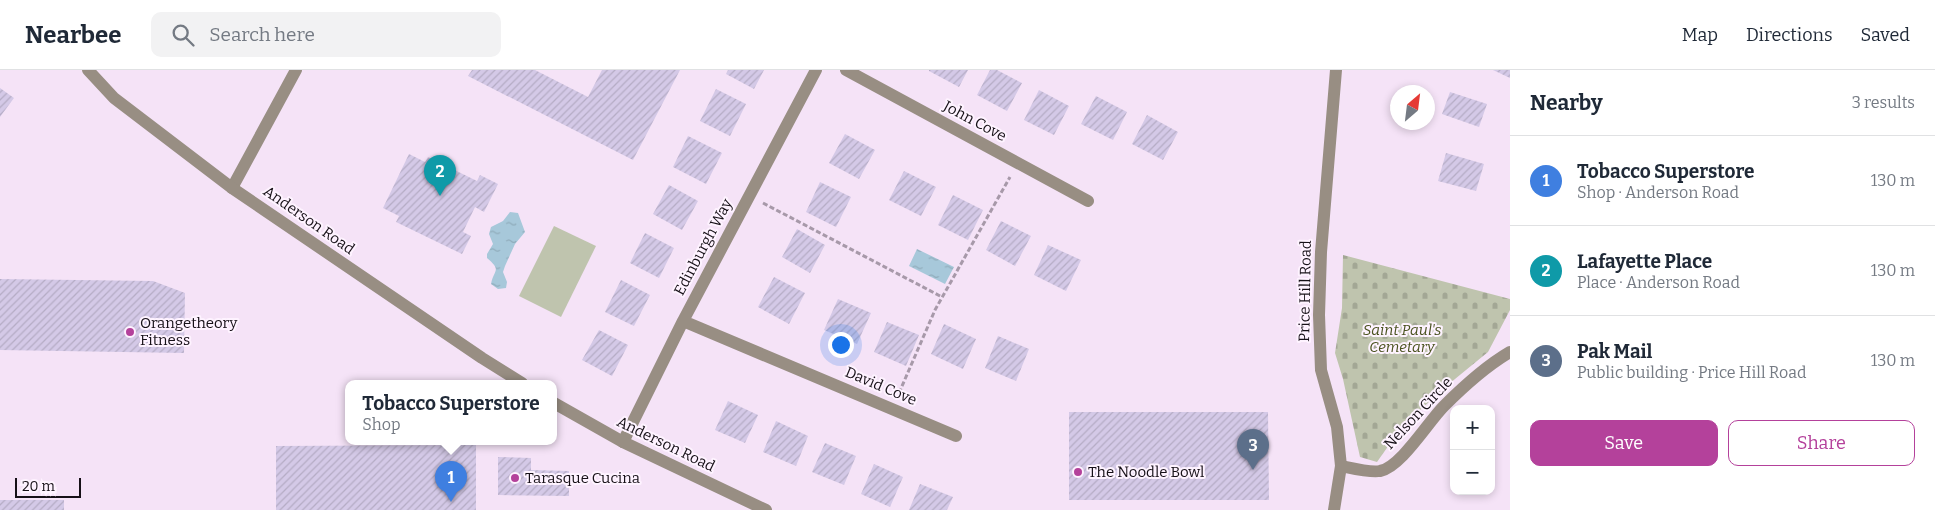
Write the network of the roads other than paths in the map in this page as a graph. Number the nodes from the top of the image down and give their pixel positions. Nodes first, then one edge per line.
1 (88, 70) edge
2 (296, 70) edge
3 (816, 70) edge
4 (846, 70) edge
5 (1336, 70) edge
6 (232, 188) junction
7 (1088, 201) dead end
8 (683, 320) junction
9 (1510, 352) edge
10 (517, 380) edge
11 (557, 405) edge
12 (956, 436) dead end
13 (623, 442) junction
14 (1341, 466) junction
15 (766, 510) edge
16 (1334, 510) edge

1 - 6 street, Anderson Road
2 - 6 street
3 - 8 street, Edinburgh Way
4 - 7 street, John Cove
5 - 14 street, Price Hill Road
6 - 10 street, Anderson Road
8 - 12 street, David Cove
8 - 13 street, Edinburgh Way
9 - 14 street, Nelson Circle
11 - 13 street, Anderson Road
13 - 15 street, Anderson Road
14 - 16 street, Price Hill Road

